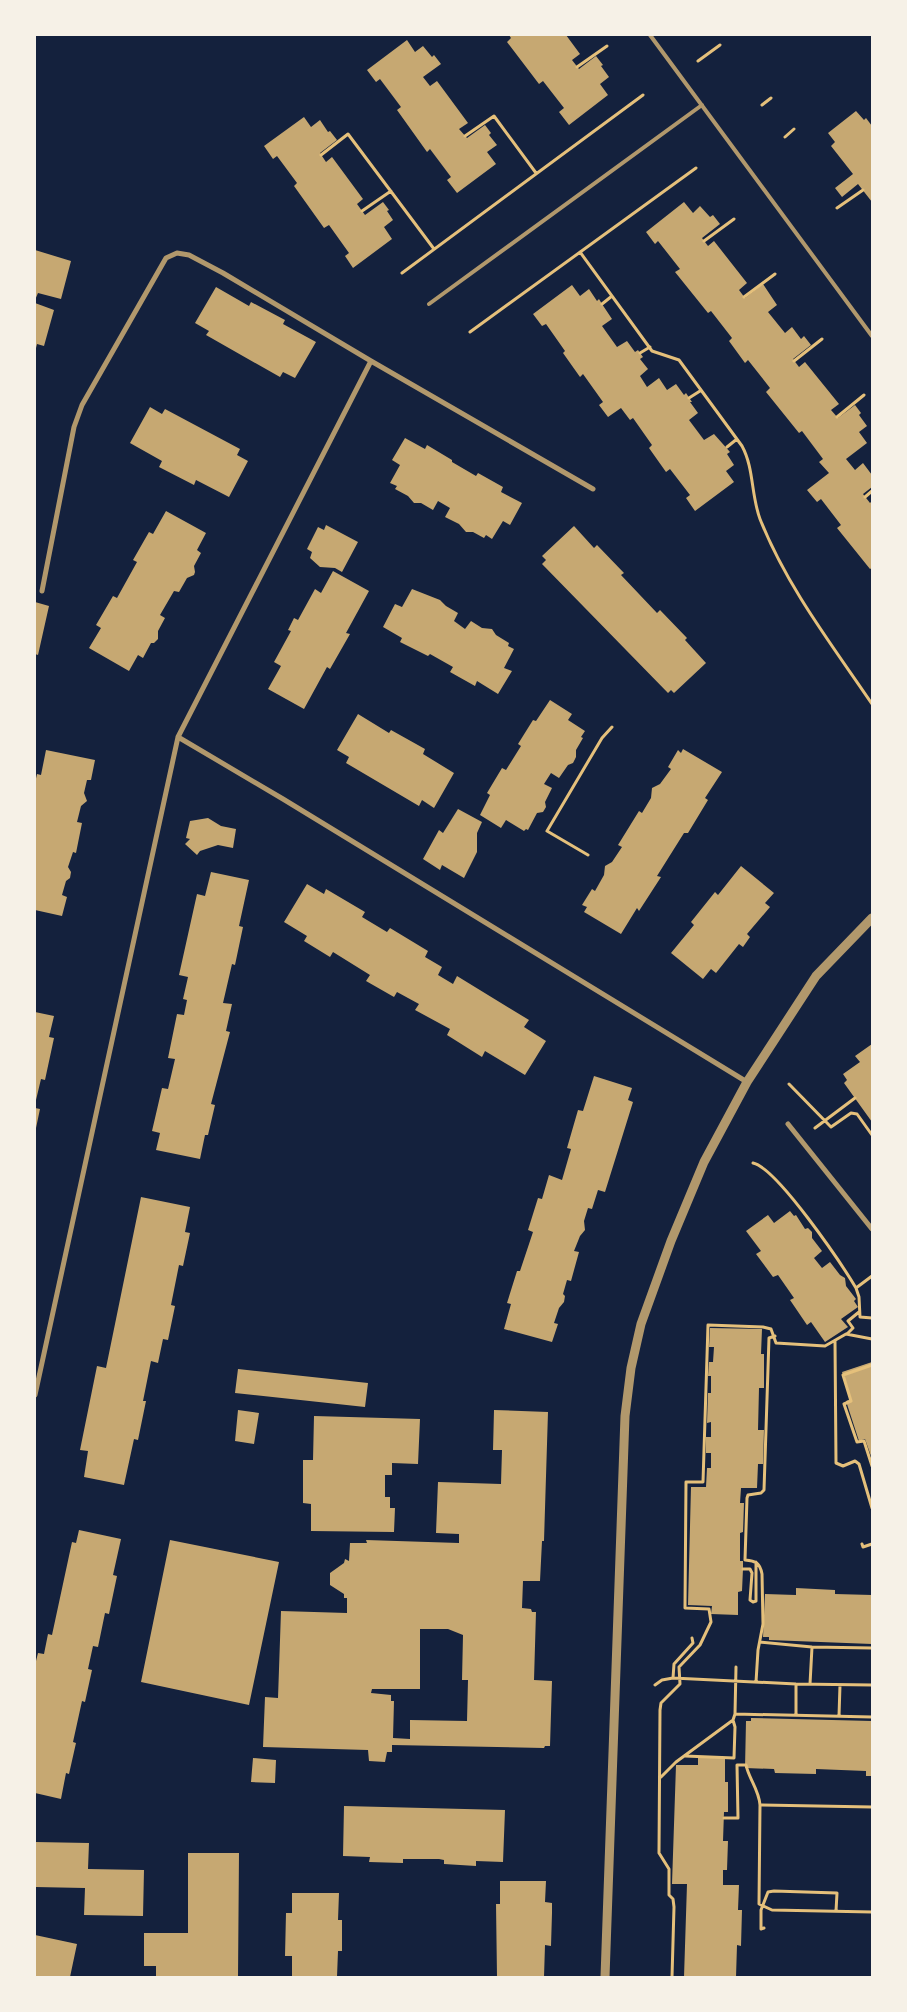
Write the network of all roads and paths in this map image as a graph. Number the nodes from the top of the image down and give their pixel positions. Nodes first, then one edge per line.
1 (650, 35) edge
2 (720, 45) dead end
3 (607, 46) dead end
4 (698, 61) dead end
5 (577, 67) dead end
6 (643, 95) dead end
7 (772, 98) dead end
8 (702, 105) junction
9 (762, 105) dead end
10 (794, 129) dead end
11 (465, 136) dead end
12 (785, 137) dead end
13 (321, 155) dead end
14 (696, 168) dead end
15 (536, 173) junction
16 (863, 190) dead end
17 (391, 191) junction
18 (837, 208) dead end
19 (362, 211) dead end
20 (734, 219) dead end
21 (704, 241) dead end
22 (434, 248) junction
23 (580, 252) junction
24 (402, 274) dead end
25 (775, 274) dead end
26 (612, 296) junction
27 (744, 297) dead end
28 (428, 304) dead end
29 (602, 304) dead end
30 (470, 332) dead end
31 (872, 336) edge
32 (822, 339) dead end
33 (650, 347) junction
34 (640, 353) dead end
35 (371, 361) junction
36 (794, 361) dead end
37 (700, 390) junction
38 (864, 395) dead end
39 (689, 398) dead end
40 (837, 417) dead end
41 (737, 439) junction
42 (727, 447) dead end
43 (593, 490) dead end
44 (872, 492) edge
45 (865, 497) dead end
46 (42, 591) dead end
47 (872, 704) edge
48 (612, 727) dead end
49 (178, 737) junction
50 (588, 855) dead end
51 (872, 918) edge
52 (747, 1082) junction
53 (789, 1084) dead end
54 (855, 1098) dead end
55 (824, 1120) junction
56 (788, 1124) dead end
57 (872, 1135) edge
58 (801, 1140) junction
59 (752, 1163) dead end
60 (872, 1229) edge
61 (872, 1276) edge
62 (856, 1288) junction
63 (860, 1311) junction
64 (872, 1318) edge
65 (846, 1334) junction
66 (775, 1336) junction
67 (872, 1339) edge
68 (835, 1341) junction
69 (872, 1365) edge
70 (35, 1395) edge
71 (872, 1466) edge
72 (872, 1508) edge
73 (862, 1544) dead end
74 (872, 1544) edge
75 (756, 1562) junction
76 (743, 1569) dead end
77 (692, 1638) dead end
78 (760, 1642) junction
79 (812, 1646) junction
80 (872, 1648) edge
81 (736, 1667) dead end
82 (673, 1678) junction
83 (680, 1680) junction
84 (736, 1682) junction
85 (756, 1682) junction
86 (796, 1684) junction
87 (810, 1684) junction
88 (655, 1685) dead end
89 (840, 1685) junction
90 (872, 1685) edge
91 (735, 1714) junction
92 (796, 1714) junction
93 (839, 1716) junction
94 (872, 1717) edge
95 (733, 1720) junction
96 (684, 1756) junction
97 (734, 1758) junction
98 (737, 1765) junction
99 (660, 1777) junction
100 (760, 1805) junction
101 (872, 1807) edge
102 (724, 1818) dead end
103 (762, 1906) junction
104 (836, 1911) junction
105 (872, 1912) edge
106 (764, 1928) dead end
107 (605, 1977) edge
108 (672, 1977) edge

1 - 8 lane
2 - 4 path
3 - 5 path
6 - 15 path
7 - 9 path
8 - 28 lane
8 - 31 lane
10 - 12 path
11 - 15 path
13 - 17 path
14 - 23 path
15 - 22 path
16 - 18 path
17 - 19 path
17 - 22 path
20 - 21 path
22 - 24 path
23 - 26 path
23 - 30 path
25 - 27 path
26 - 29 path
26 - 33 path
32 - 36 path
33 - 34 path
33 - 37 path
35 - 43 street
35 - 46 street
35 - 49 street
37 - 39 path
37 - 41 path
38 - 40 path
41 - 42 path
41 - 47 path
44 - 45 path
48 - 50 path
49 - 52 street
49 - 70 street
51 - 52 street
52 - 107 street
53 - 55 path
54 - 55 path
55 - 57 path
55 - 58 path
56 - 58 street
58 - 60 street
59 - 62 path
61 - 62 path
62 - 63 path
63 - 64 path
63 - 65 path
65 - 67 path
65 - 68 path
66 - 68 path
66 - 75 path
66 - 83 path
68 - 72 path
69 - 71 path
73 - 74 path
75 - 76 path
75 - 78 path
77 - 82 path
78 - 79 path
78 - 85 path
79 - 80 path
79 - 87 path
81 - 84 path
82 - 83 path
82 - 88 path
83 - 84 path
83 - 99 path
84 - 85 path
84 - 91 path
85 - 86 path
86 - 87 path
86 - 92 path
87 - 89 path
89 - 90 path
89 - 93 path
91 - 92 path
91 - 95 path
92 - 93 path
93 - 94 path
95 - 96 path
95 - 97 path
96 - 97 path
96 - 99 path
97 - 98 path
98 - 100 path
98 - 102 path
99 - 108 path
100 - 101 path
100 - 103 path
103 - 104 path
103 - 104 path
103 - 106 path
104 - 105 path

